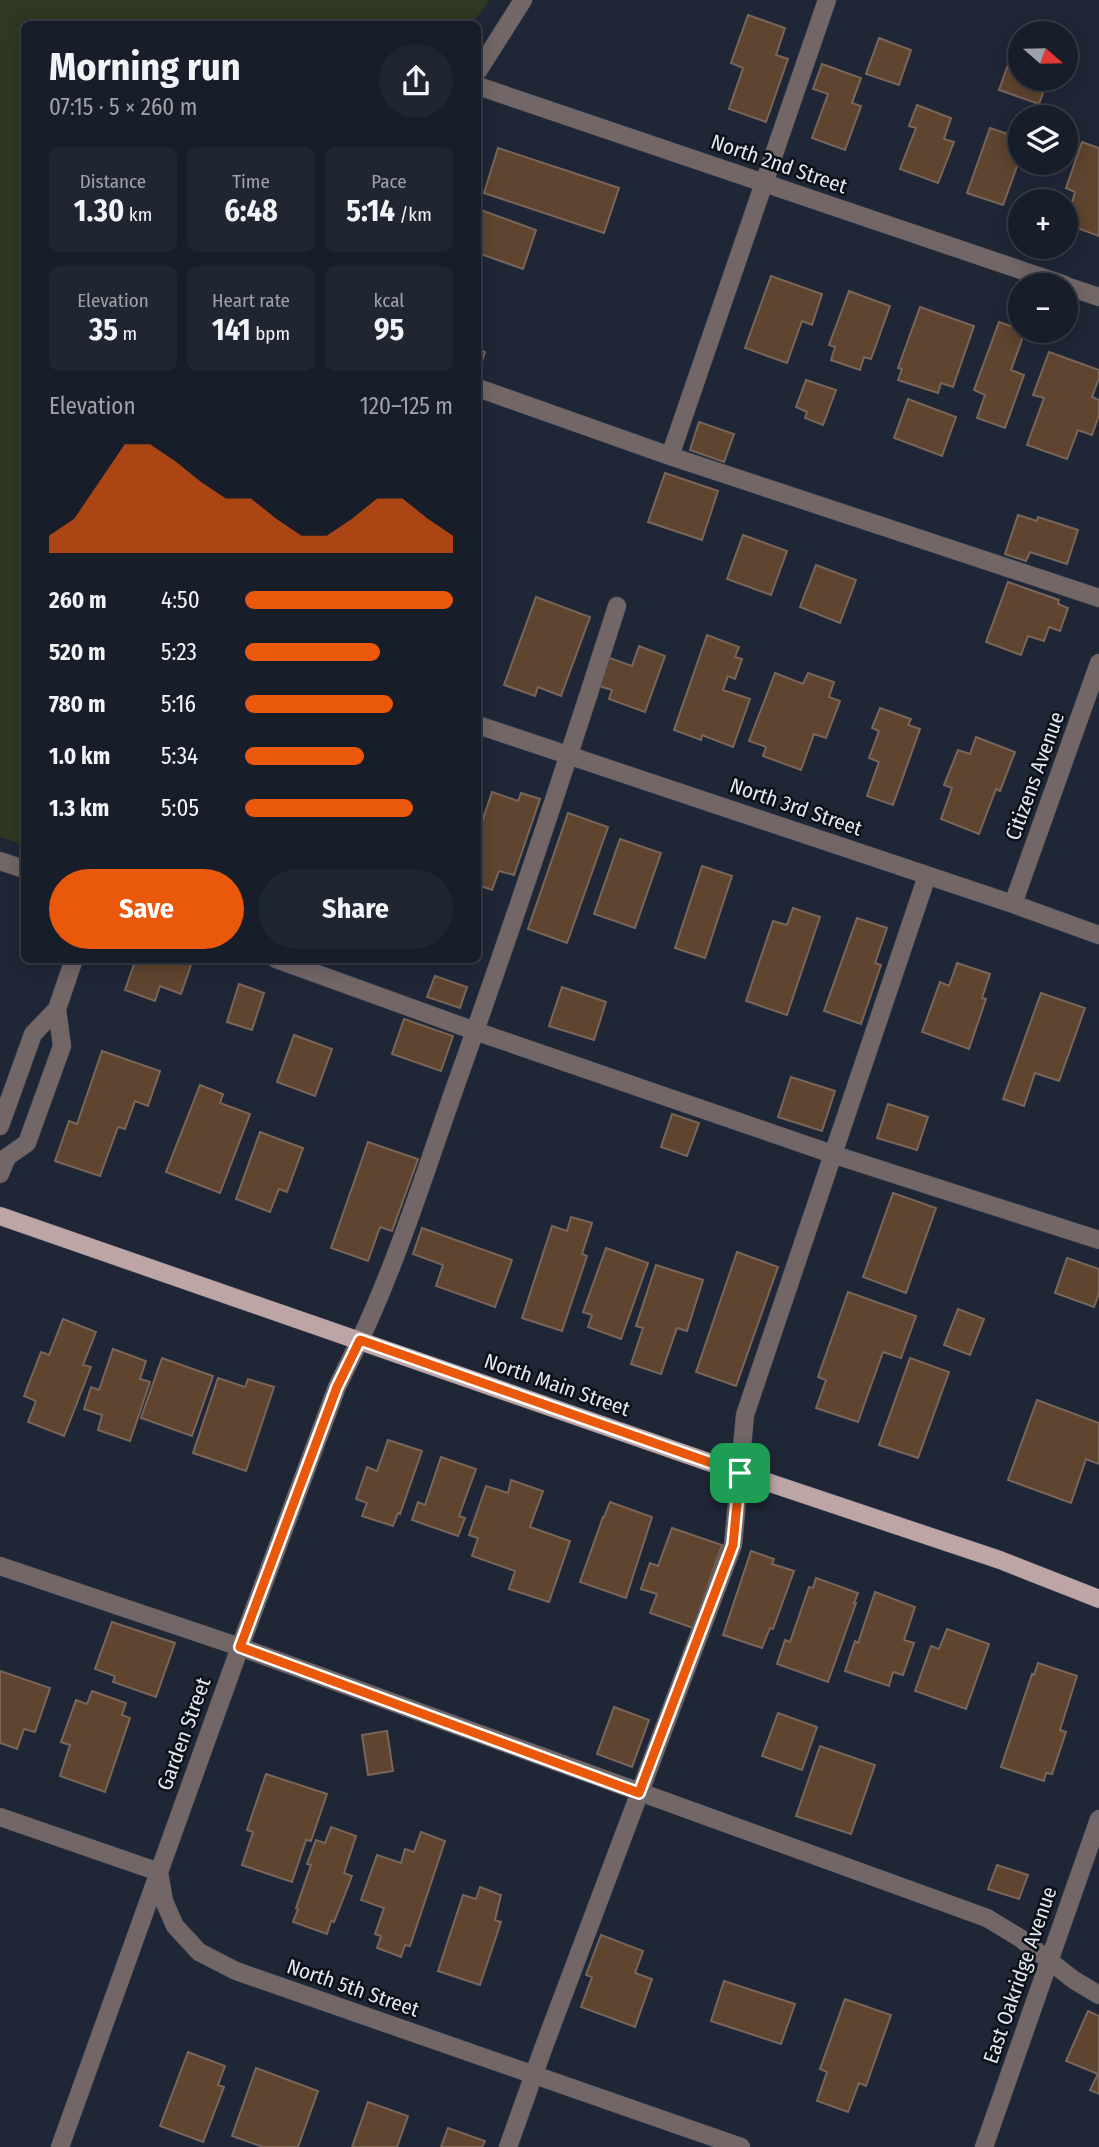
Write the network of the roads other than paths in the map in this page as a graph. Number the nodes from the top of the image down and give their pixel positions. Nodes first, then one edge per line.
1 (523, 0) edge
2 (827, 0) edge
3 (481, 66) edge
4 (481, 87) edge
5 (764, 183) junction
6 (1030, 273) edge
7 (1078, 290) edge
8 (1099, 297) edge
9 (481, 389) edge
10 (670, 456) junction
11 (1099, 598) edge
12 (617, 606) dead end
13 (1099, 663) edge
14 (481, 725) edge
15 (569, 755) junction
16 (0, 861) edge
17 (21, 868) edge
18 (928, 876) junction
19 (1013, 904) junction
20 (1099, 935) edge
21 (74, 963) edge
22 (287, 963) edge
23 (57, 1009) junction
24 (475, 1031) junction
25 (0, 1126) edge
26 (835, 1155) junction
27 (2, 1157) edge
28 (0, 1216) edge
29 (1099, 1240) edge
30 (360, 1340) junction
31 (740, 1473) junction
32 (0, 1566) edge
33 (1099, 1599) edge
34 (240, 1647) junction
35 (639, 1793) junction
36 (0, 1817) edge
37 (1099, 1819) edge
38 (159, 1872) junction
39 (1050, 1960) junction
40 (1099, 1995) edge
41 (534, 2074) junction
42 (60, 2147) edge
43 (508, 2147) edge
44 (741, 2147) edge
45 (984, 2147) edge

1 - 3 street
2 - 5 street
4 - 5 street, North 2nd Street
5 - 6 street, North 2nd Street
5 - 10 street
7 - 8 street, North 2nd Street
9 - 10 street
10 - 11 street
12 - 15 street, Garden Street
13 - 19 street, Citizens Avenue
14 - 15 street, North 3rd Street
15 - 18 street, North 3rd Street
15 - 24 street, Garden Street
16 - 17 street
18 - 19 street, North 3rd Street
18 - 26 street
19 - 20 street, North 3rd Street
21 - 23 street
22 - 24 street
23 - 25 street
23 - 27 street
24 - 26 street
24 - 30 street, Garden Street
26 - 29 street
26 - 31 street
28 - 30 main road, North Main Street
30 - 31 main road, North Main Street
30 - 34 street, Garden Street
31 - 33 main road, North Main Street
31 - 35 street
32 - 34 street
34 - 35 street
34 - 38 street, Garden Street
35 - 39 street
35 - 41 street
36 - 38 street
37 - 39 street, East Oakridge Avenue
38 - 41 street, North 5th Street
38 - 42 street, Garden Street
39 - 40 street
39 - 45 street, East Oakridge Avenue
41 - 43 street
41 - 44 street, North 5th Street

